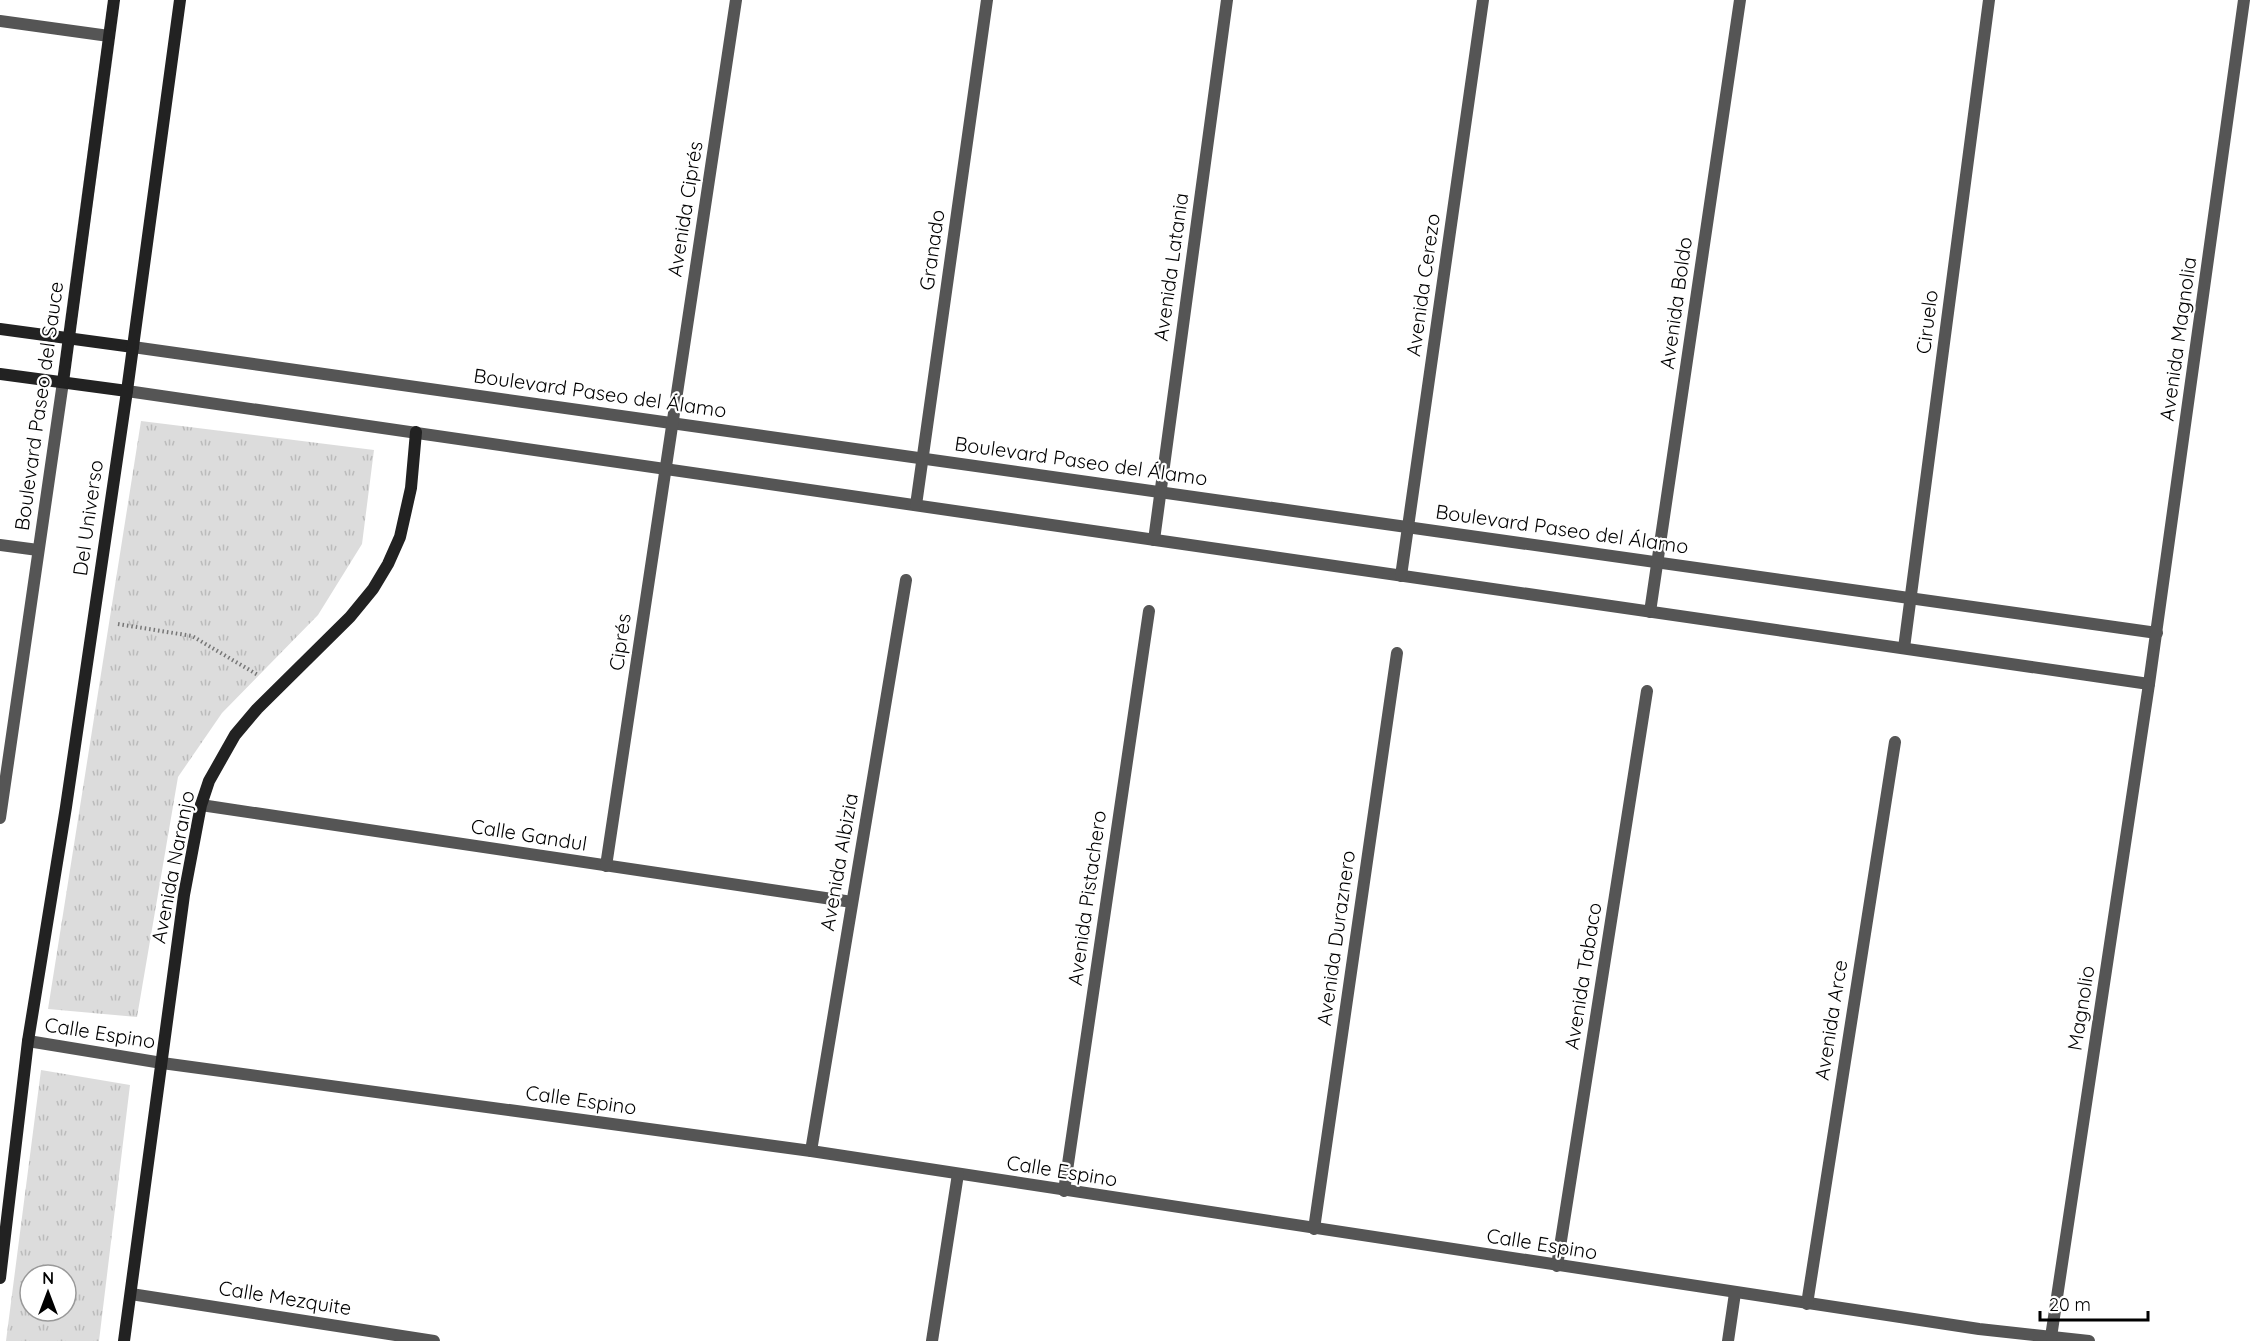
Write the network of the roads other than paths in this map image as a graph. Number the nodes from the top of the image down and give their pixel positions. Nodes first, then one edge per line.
1 (114, 0) edge
2 (180, 0) edge
3 (736, 0) edge
4 (987, 0) edge
5 (1227, 0) edge
6 (1483, 0) edge
7 (1740, 0) edge
8 (1989, 0) edge
9 (2244, 0) edge
10 (0, 21) edge
11 (109, 36) junction
12 (0, 329) edge
13 (68, 338) junction
14 (133, 347) junction
15 (0, 374) edge
16 (63, 382) junction
17 (127, 391) junction
18 (673, 423) junction
19 (416, 432) junction
20 (922, 458) junction
21 (666, 468) junction
22 (1160, 492) junction
23 (916, 505) junction
24 (1408, 527) junction
25 (1154, 540) junction
26 (0, 545) edge
27 (38, 550) junction
28 (1657, 562) junction
29 (1401, 576) junction
30 (906, 580) dead end
31 (1911, 598) junction
32 (1149, 611) dead end
33 (1650, 612) junction
34 (2157, 633) junction
35 (1904, 648) junction
36 (1397, 653) dead end
37 (2150, 684) junction
38 (1647, 691) dead end
39 (1895, 742) dead end
40 (1, 800) edge
41 (201, 806) junction
42 (0, 818) edge
43 (606, 866) junction
44 (852, 902) junction
45 (28, 1041) junction
46 (162, 1063) junction
47 (810, 1152) junction
48 (958, 1174) junction
49 (1064, 1191) junction
50 (1314, 1228) junction
51 (1557, 1266) junction
52 (0, 1278) edge
53 (1735, 1293) junction
54 (131, 1294) junction
55 (1807, 1304) junction
56 (1978, 1335) edge
57 (2051, 1337) junction
58 (124, 1341) edge
59 (434, 1341) edge
60 (932, 1341) edge
61 (1728, 1341) edge
62 (2089, 1341) edge

1 - 11 street, Boulevard Paseo del Sauce
2 - 14 street, Del Universo
3 - 18 street, Avenida Ciprés
4 - 20 street, Granado
5 - 22 street, Avenida Latania
6 - 24 street, Avenida Cerezo
7 - 28 street, Avenida Boldo
8 - 31 street, Ciruelo
9 - 34 street, Avenida Magnolia
10 - 11 street
11 - 13 street, Boulevard Paseo del Sauce
12 - 13 street, Boulevard Paseo del Álamo
13 - 14 street, Boulevard Paseo del Álamo
13 - 16 street, Boulevard Paseo del Sauce
14 - 17 street, Del Universo
14 - 18 street, Boulevard Paseo del Álamo
15 - 16 street
16 - 17 street
16 - 27 street, Boulevard Paseo del Sauce
17 - 19 street
17 - 45 street, Del Universo
18 - 20 street, Boulevard Paseo del Álamo
18 - 21 street, Ciprés
19 - 21 street
19 - 41 street, Avenida Naranjo
20 - 22 street, Boulevard Paseo del Álamo
20 - 23 street, Granado
21 - 23 street
21 - 43 street, Ciprés
22 - 24 street, Boulevard Paseo del Álamo
22 - 25 street, Avenida Latania
23 - 25 street
24 - 28 street, Boulevard Paseo del Álamo
24 - 29 street, Avenida Cerezo
25 - 29 street
26 - 27 street
27 - 40 street, Boulevard Paseo del Sauce
28 - 31 street, Boulevard Paseo del Álamo
28 - 33 street, Avenida Boldo
29 - 33 street
30 - 44 street, Avenida Albizia
31 - 34 street, Boulevard Paseo del Álamo
31 - 35 street, Ciruelo
32 - 49 street, Avenida Pistachero
33 - 35 street
34 - 37 street, Avenida Magnolia
35 - 37 street
36 - 50 street, Avenida Duraznero
37 - 57 street, Magnolio
38 - 51 street, Avenida Tabaco
39 - 55 street, Avenida Arce
40 - 42 street, Boulevard Paseo del Sauce
41 - 43 street, Calle Gandul
41 - 46 street, Avenida Naranjo
43 - 44 street, Calle Gandul
44 - 47 street, Avenida Albizia
45 - 46 street, Calle Espino
45 - 52 street, Del Universo
46 - 47 street, Calle Espino
46 - 54 street, Avenida Naranjo
47 - 48 street, Calle Espino
48 - 49 street, Calle Espino
48 - 60 street
49 - 50 street, Calle Espino
50 - 51 street, Calle Espino
51 - 53 street, Calle Espino
53 - 55 street, Calle Espino
53 - 61 street
54 - 58 street, Avenida Naranjo
54 - 59 street, Calle Mezquite
55 - 56 street, Calle Espino
56 - 57 street, Calle Espino
57 - 62 street, Calle Espino

